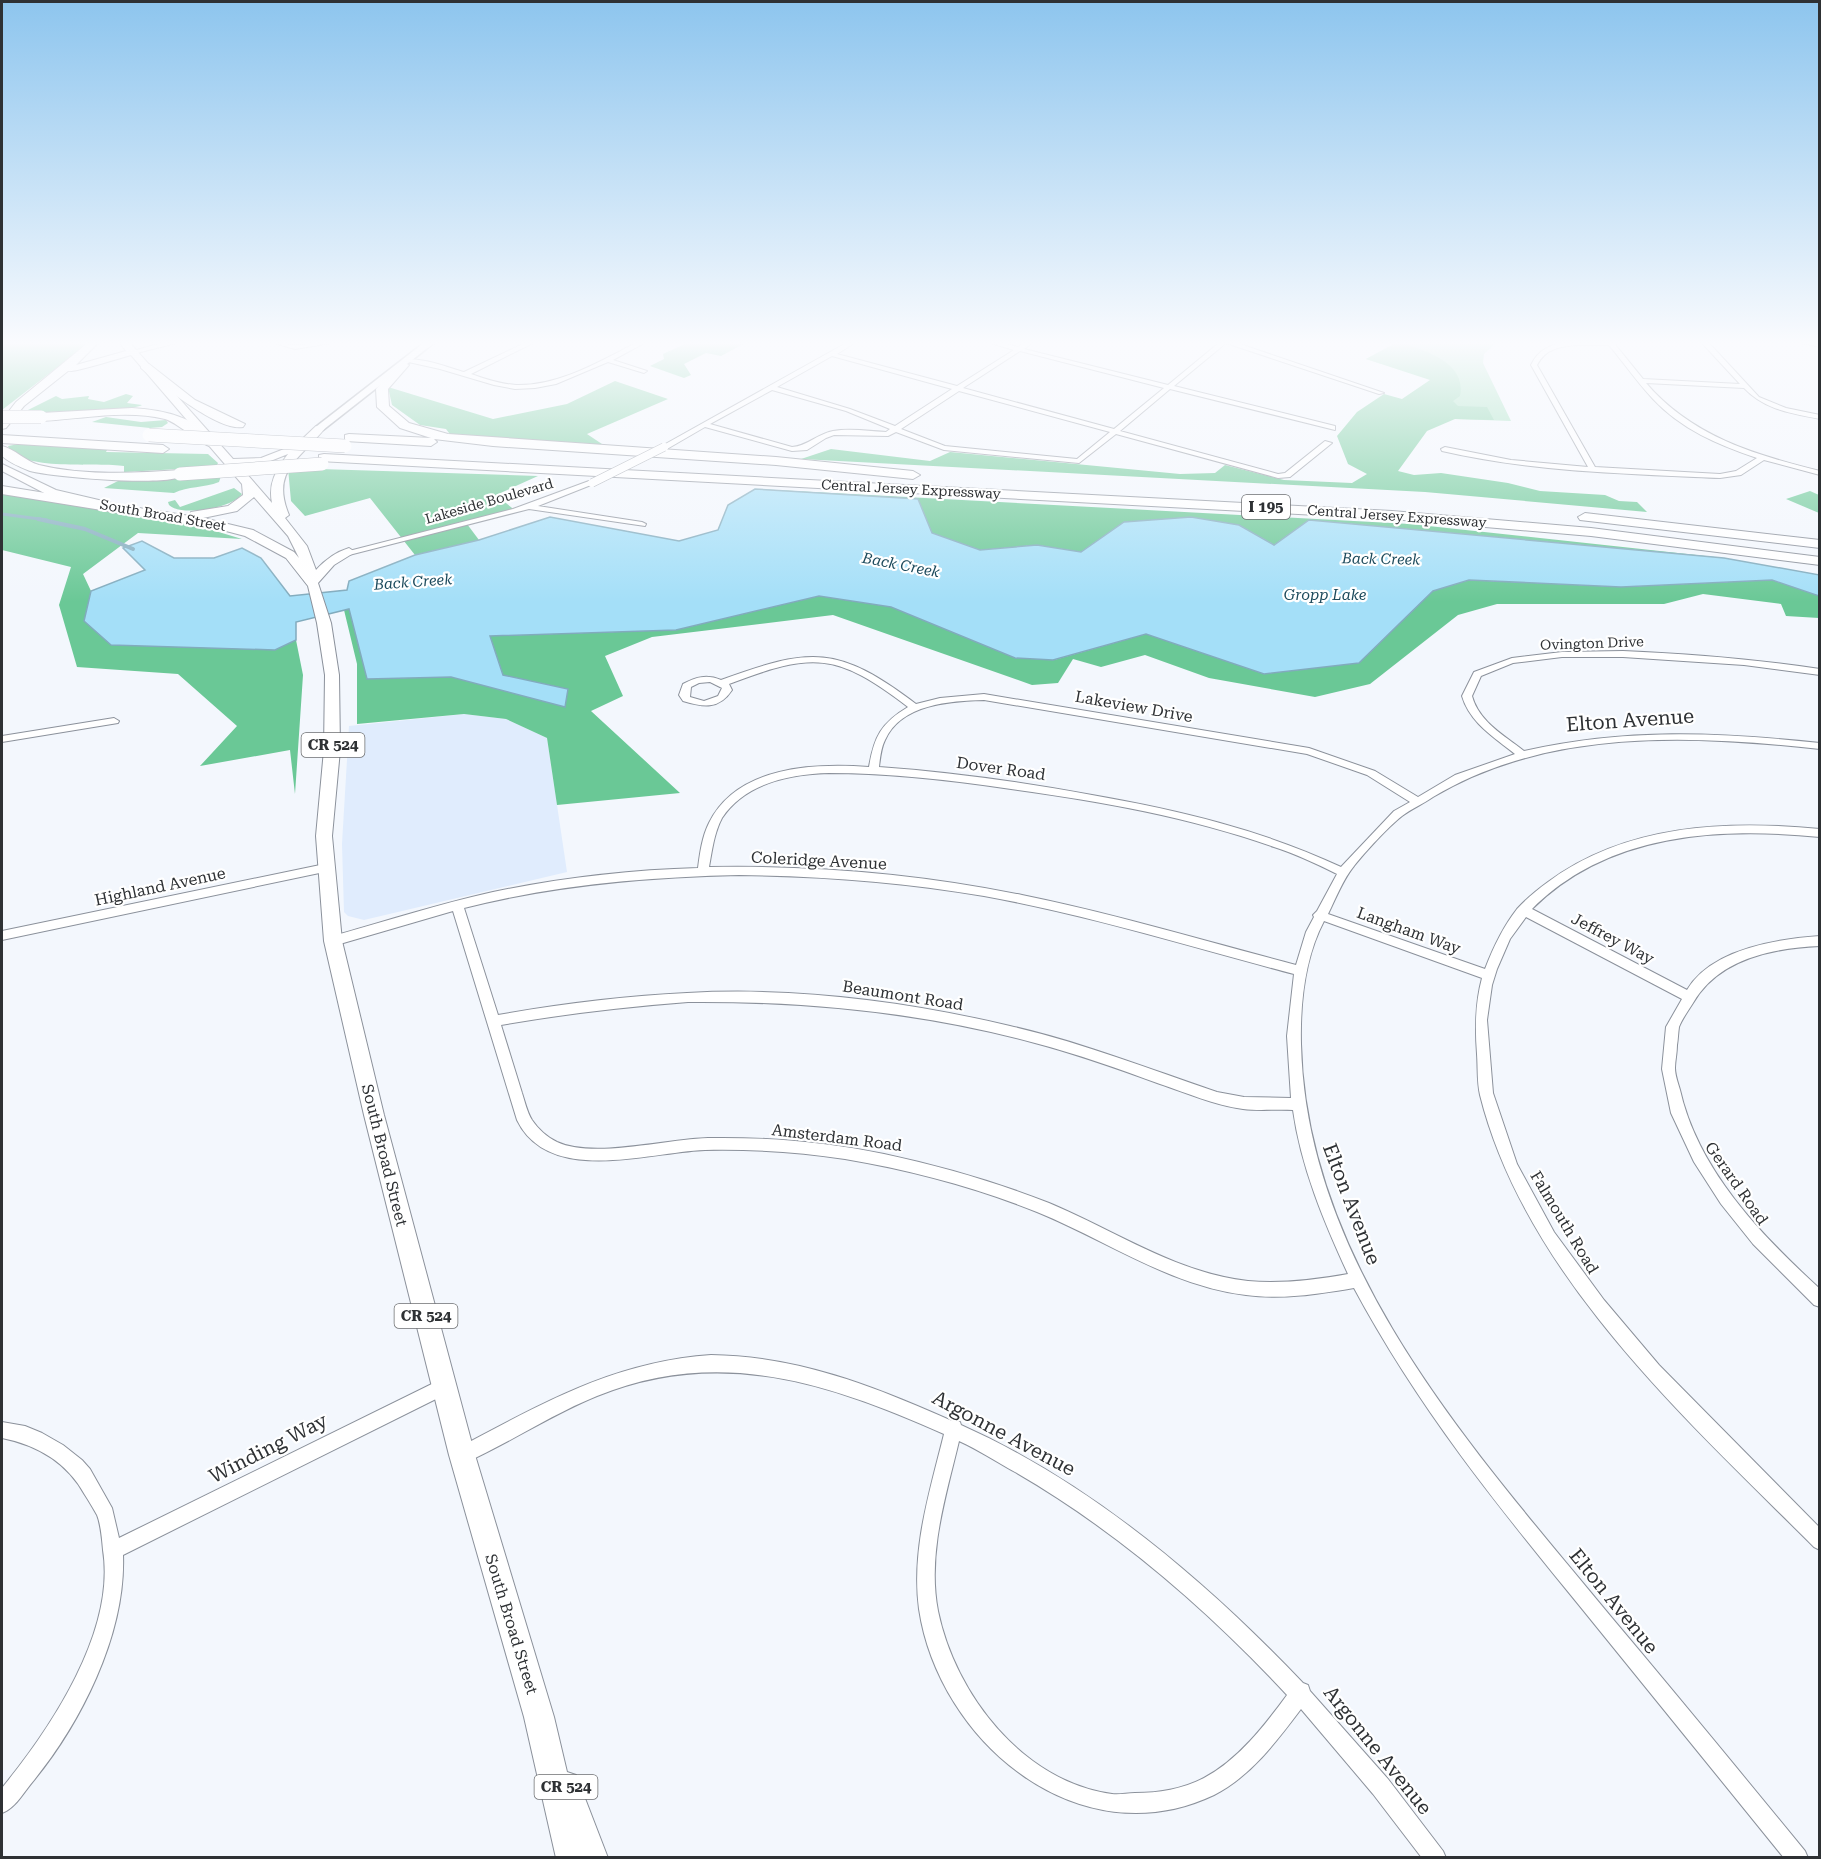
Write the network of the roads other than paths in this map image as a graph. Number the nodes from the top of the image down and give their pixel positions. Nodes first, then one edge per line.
1 (92, 429) edge
2 (193, 429) edge
3 (199, 429) edge
4 (262, 429) edge
5 (319, 429) edge
6 (319, 429) edge
7 (417, 429) edge
8 (697, 429) edge
9 (718, 429) edge
10 (898, 429) joint
11 (1103, 429) edge
12 (1119, 429) edge
13 (1570, 429) edge
14 (1698, 429) edge
15 (1115, 432) junction
16 (2, 439) edge
17 (347, 442) junction
18 (1328, 443) dead end
19 (212, 444) junction
20 (564, 447) junction
21 (1445, 448) dead end
22 (2, 450) edge
23 (222, 454) junction
24 (1762, 458) junction
25 (323, 461) junction
26 (2, 467) edge
27 (1592, 468) junction
28 (1820, 473) edge
29 (248, 483) junction
30 (2, 490) edge
31 (1366, 499) dead end
32 (1410, 502) dead end
33 (528, 507) junction
34 (120, 509) junction
35 (151, 514) junction
36 (1575, 516) dead end
37 (642, 524) dead end
38 (292, 532) junction
39 (1820, 544) edge
40 (303, 550) junction
41 (349, 552) junction
42 (1820, 561) edge
43 (313, 584) junction
44 (1820, 672) edge
45 (723, 682) dead end
46 (915, 708) junction
47 (114, 721) dead end
48 (2, 739) edge
49 (1820, 746) edge
50 (1522, 754) junction
51 (873, 771) junction
52 (1417, 801) junction
53 (1820, 834) edge
54 (325, 868) junction
55 (1343, 872) junction
56 (703, 873) junction
57 (457, 905) junction
58 (1523, 910) junction
59 (1319, 915) junction
60 (2, 936) edge
61 (333, 941) junction
62 (1820, 941) edge
63 (1301, 971) junction
64 (1488, 975) junction
65 (1688, 996) junction
66 (493, 1021) junction
67 (1299, 1104) junction
68 (1358, 1280) junction
69 (1820, 1300) edge
70 (444, 1386) junction
71 (954, 1428) junction
72 (2, 1430) edge
73 (462, 1455) junction
74 (1820, 1540) edge
75 (112, 1551) junction
76 (1301, 1692) junction
77 (539, 1717) junction
78 (2, 1803) edge
79 (572, 1857) edge
80 (592, 1857) edge
81 (1436, 1857) edge
82 (1798, 1857) edge

1 - 17 highway, Central Jersey Expressway, bridge
2 - 19 highway
3 - 19 main road, South Broad Street / CR 524
4 - 17 highway
5 - 23 main road
6 - 38 main road
7 - 20 highway
8 - 33 street, Lakeside Boulevard, bridge
9 - 10 street
10 - 15 street
11 - 15 street
12 - 15 street
13 - 27 street
14 - 24 street
15 - 18 street
16 - 25 highway
17 - 20 highway
17 - 20 highway, Central Jersey Expressway
19 - 23 main road, South Broad Street / CR 524
21 - 27 street
22 - 25 highway, bridge
23 - 29 main road, South Broad Street / CR 524
24 - 27 street
24 - 28 street
25 - 42 highway, Central Jersey Expressway / I 195
26 - 34 main road, South Broad Street / CR 524
29 - 35 main road
29 - 38 main road, South Broad Street / CR 524
30 - 34 highway
31 - 32 highway, Central Jersey Expressway
33 - 37 street
33 - 41 street, Lakeside Boulevard
34 - 35 main road, South Broad Street / CR 524
35 - 43 main road, South Broad Street / CR 524
36 - 39 highway
38 - 40 main road, South Broad Street / CR 524
40 - 41 main road
40 - 43 main road, South Broad Street / CR 524
41 - 43 main road
43 - 54 main road, South Broad Street / CR 524
44 - 50 street, Ovington Drive
45 - 46 street
46 - 51 street, Lakeview Drive
46 - 52 street, Lakeview Drive
47 - 48 street
49 - 50 street, Elton Avenue
50 - 52 street, Elton Avenue
51 - 55 street, Dover Road
51 - 56 street, Dover Road
52 - 55 street, Elton Avenue
53 - 58 street, Falmouth Road
54 - 60 street, Highland Avenue
54 - 61 main road, South Broad Street / CR 524
55 - 59 street, Elton Avenue
56 - 57 street, Coleridge Avenue
56 - 63 street, Coleridge Avenue
57 - 61 street, Coleridge Avenue
57 - 66 street, Amsterdam Road
58 - 64 street, Falmouth Road
58 - 65 street, Jeffrey Way
59 - 63 street, Elton Avenue
59 - 64 street, Langham Way
61 - 70 main road, South Broad Street / CR 524
62 - 65 street, Gerard Road
63 - 67 street, Elton Avenue
64 - 74 street, Falmouth Road
65 - 69 street, Gerard Road
66 - 67 street, Beaumont Road
66 - 68 street, Amsterdam Road
67 - 68 street, Elton Avenue
68 - 82 street, Elton Avenue
70 - 73 main road, South Broad Street / CR 524
70 - 75 street, Winding Way
71 - 73 street, Argonne Avenue
71 - 76 street, Argonne Avenue
71 - 76 street
72 - 75 street
73 - 77 main road, South Broad Street / CR 524
75 - 78 street
76 - 81 street, Argonne Avenue
77 - 79 main road, South Broad Street / CR 524
77 - 80 main road, South Broad Street / CR 524

